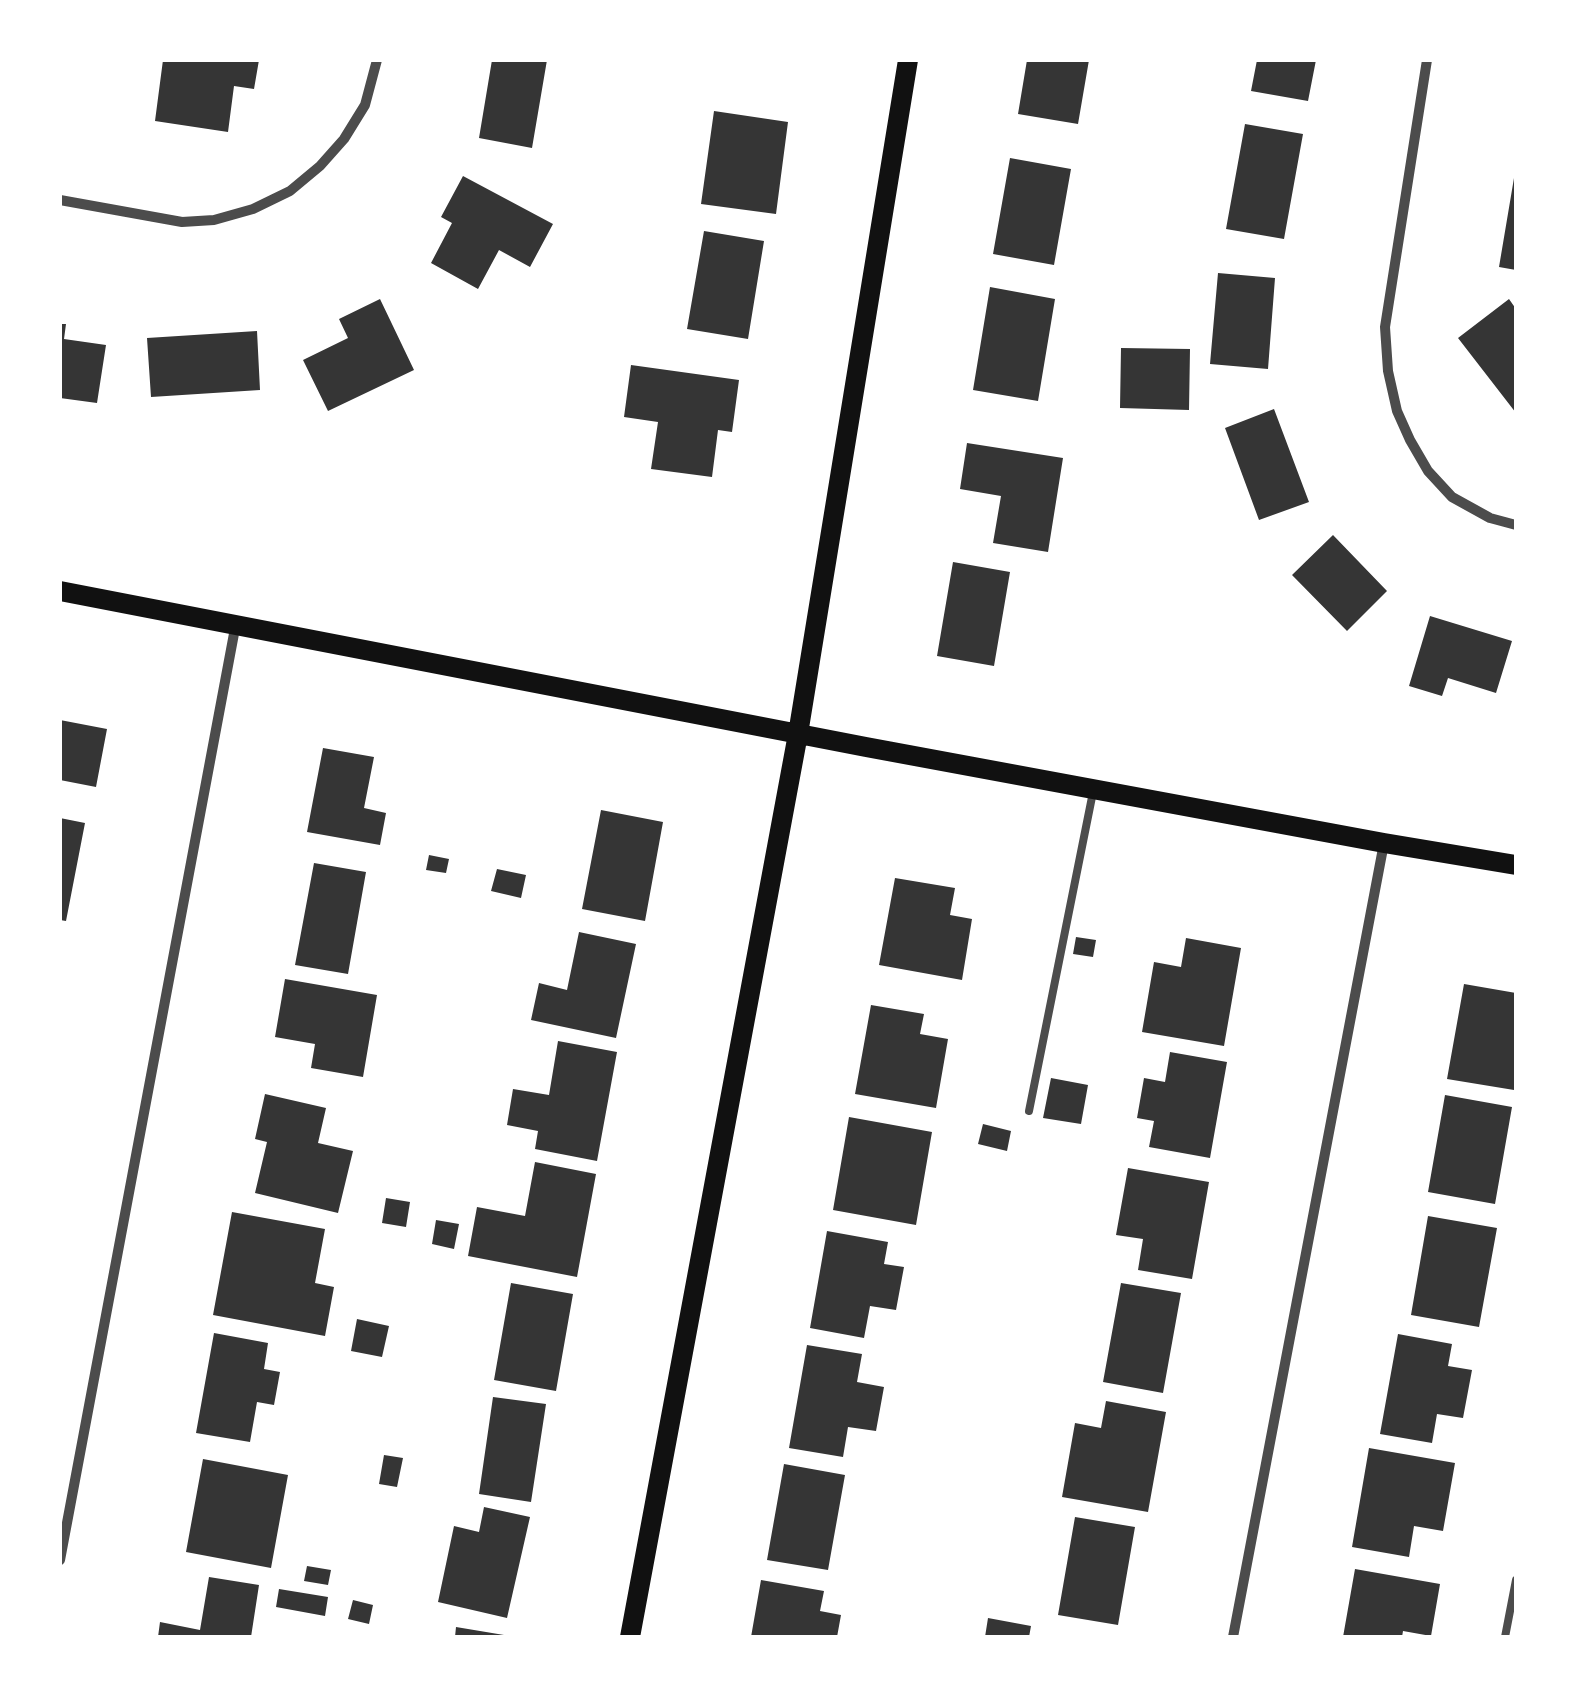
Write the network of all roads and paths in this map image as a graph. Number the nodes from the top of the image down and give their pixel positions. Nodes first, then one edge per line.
1 (377, 60) edge
2 (908, 60) edge
3 (1427, 60) edge
4 (60, 200) edge
5 (1516, 524) edge
6 (60, 590) edge
7 (236, 623) junction
8 (798, 734) junction
9 (1094, 790) junction
10 (1384, 843) junction
11 (1516, 864) edge
12 (1030, 1111) dead end
13 (60, 1560) edge
14 (1516, 1580) edge
15 (630, 1637) edge
16 (1233, 1637) edge
17 (1505, 1637) edge

1 - 4 street
2 - 8 main road
3 - 5 street
6 - 7 main road
7 - 8 main road
7 - 13 street
8 - 9 main road
8 - 15 main road
9 - 10 main road
9 - 12 lane
10 - 11 main road
10 - 16 street
14 - 17 lane

